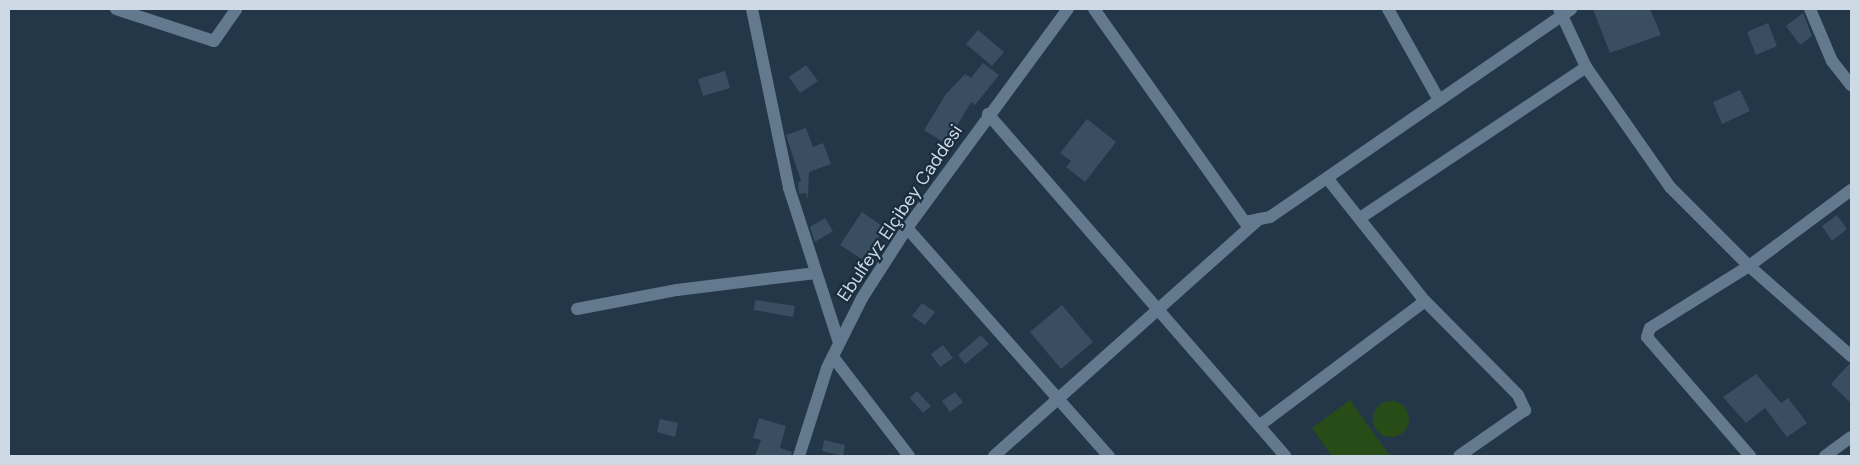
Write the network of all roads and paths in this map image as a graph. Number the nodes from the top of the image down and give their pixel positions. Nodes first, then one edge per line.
1 (116, 9) edge
2 (236, 9) edge
3 (752, 9) edge
4 (1068, 9) edge
5 (1094, 9) edge
6 (1388, 9) edge
7 (1810, 9) edge
8 (1564, 11) edge
9 (1586, 67) junction
10 (1851, 85) edge
11 (1439, 100) junction
12 (988, 114) junction
13 (1327, 178) junction
14 (1851, 190) edge
15 (1360, 218) junction
16 (1259, 219) junction
17 (907, 228) junction
18 (1749, 266) junction
19 (816, 273) junction
20 (1425, 300) junction
21 (1160, 308) junction
22 (577, 309) dead end
23 (839, 343) junction
24 (1851, 356) edge
25 (833, 357) junction
26 (1060, 398) junction
27 (1260, 425) junction
28 (1851, 437) edge
29 (799, 456) edge
30 (910, 456) edge
31 (994, 456) edge
32 (1108, 456) edge
33 (1285, 456) edge
34 (1459, 456) edge
35 (1750, 456) edge
36 (1826, 456) edge

1 - 2 street
3 - 19 street
4 - 12 street, Ebulfeyz Elçibey Caddesi
5 - 16 street
6 - 11 street
7 - 10 street
8 - 9 street
8 - 11 street
9 - 15 street
9 - 18 street
11 - 13 street
12 - 17 street, Ebulfeyz Elçibey Caddesi
12 - 21 street
13 - 15 street
13 - 16 street
14 - 18 street
15 - 20 street
16 - 21 street
17 - 23 street, Ebulfeyz Elçibey Caddesi
17 - 26 street
18 - 24 street
18 - 35 street
19 - 22 street
19 - 23 street
20 - 27 street
20 - 34 street
21 - 26 street
21 - 27 street
23 - 25 street, Ebulfeyz Elçibey Caddesi
25 - 29 street, Ebulfeyz Elçibey Caddesi
25 - 30 street
26 - 31 street
26 - 32 street
27 - 33 street
28 - 36 street

